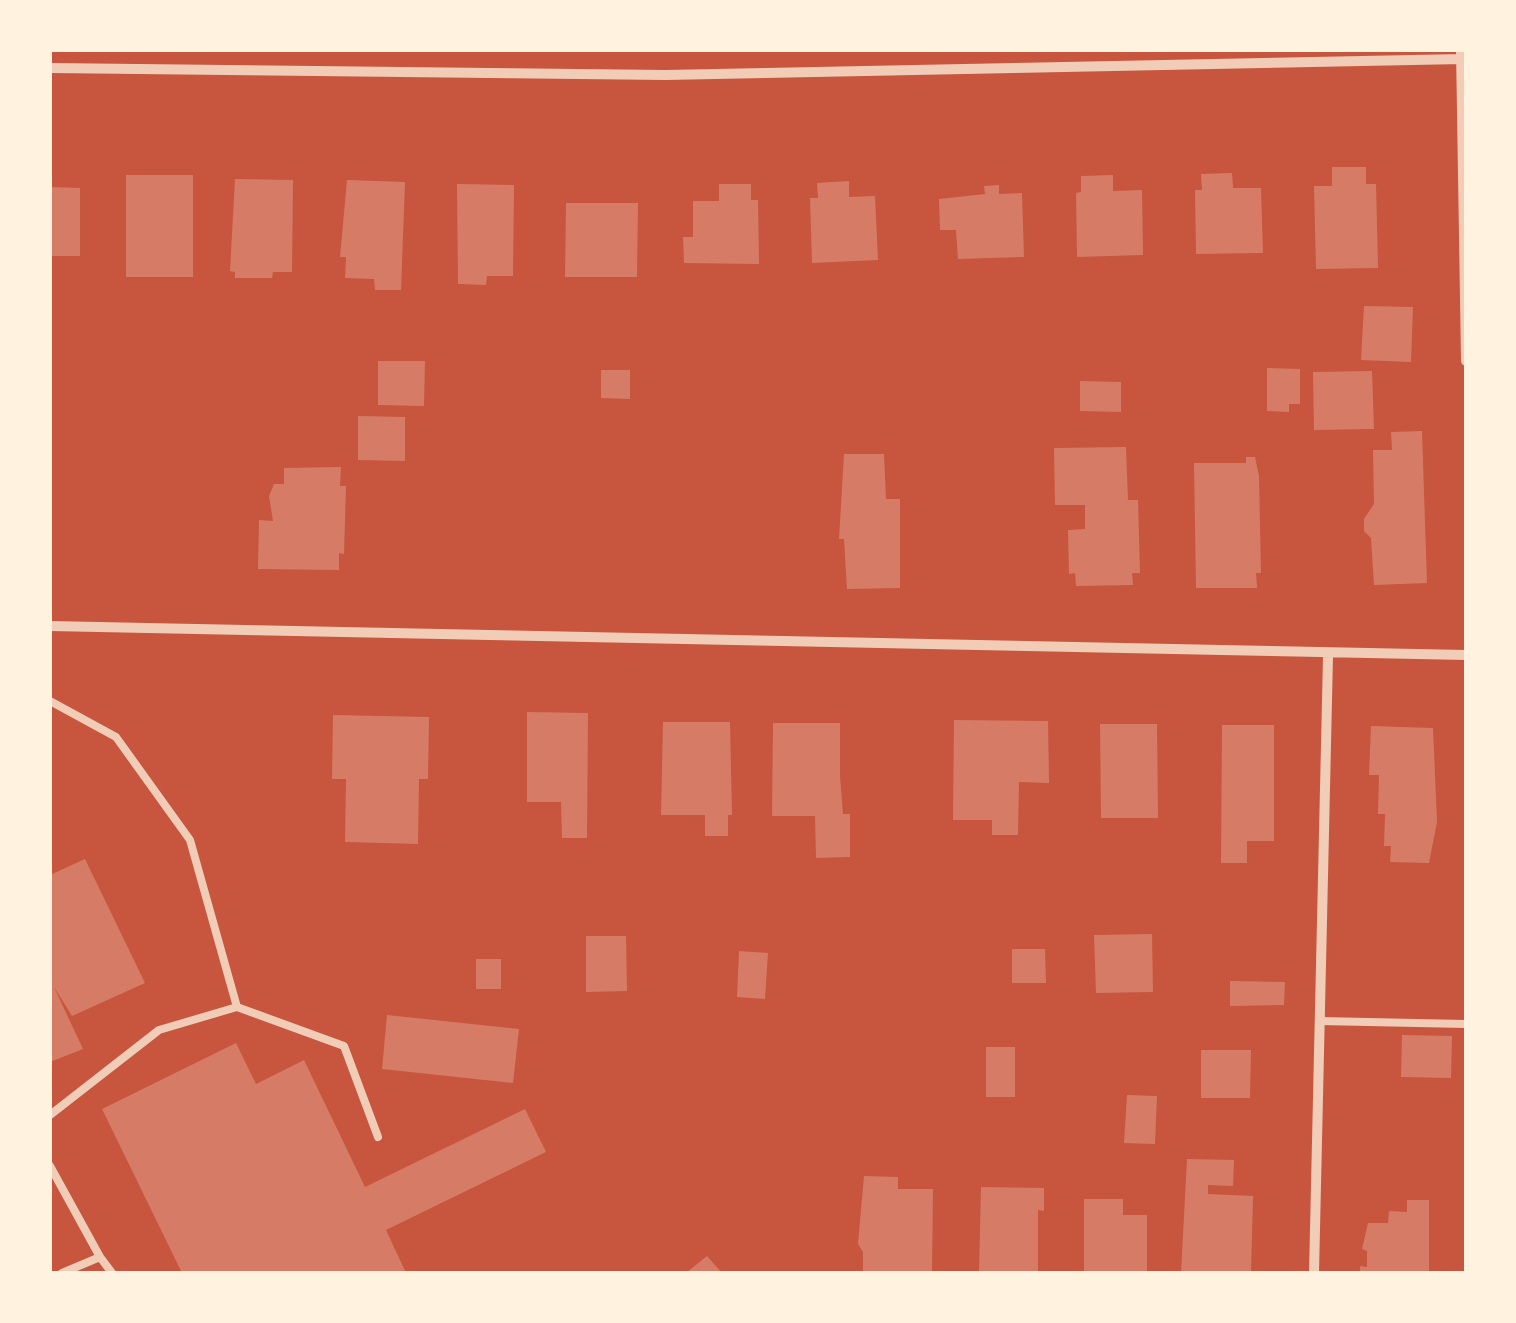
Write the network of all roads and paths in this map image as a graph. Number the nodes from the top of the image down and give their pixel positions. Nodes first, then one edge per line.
1 (1462, 54) edge
2 (50, 68) edge
3 (1466, 362) edge
4 (50, 626) edge
5 (1466, 655) edge
6 (1328, 656) junction
7 (50, 700) edge
8 (237, 1006) junction
9 (1319, 1021) junction
10 (1466, 1024) edge
11 (50, 1116) edge
12 (378, 1137) dead end
13 (50, 1166) edge
14 (100, 1256) junction
15 (62, 1273) edge
16 (112, 1273) edge
17 (1314, 1273) edge

1 - 2 street
1 - 3 street
4 - 6 street
5 - 6 street
6 - 9 street
7 - 8 lane
8 - 11 lane
8 - 12 lane
9 - 10 lane
9 - 17 street
13 - 14 lane
14 - 15 lane
14 - 16 lane

